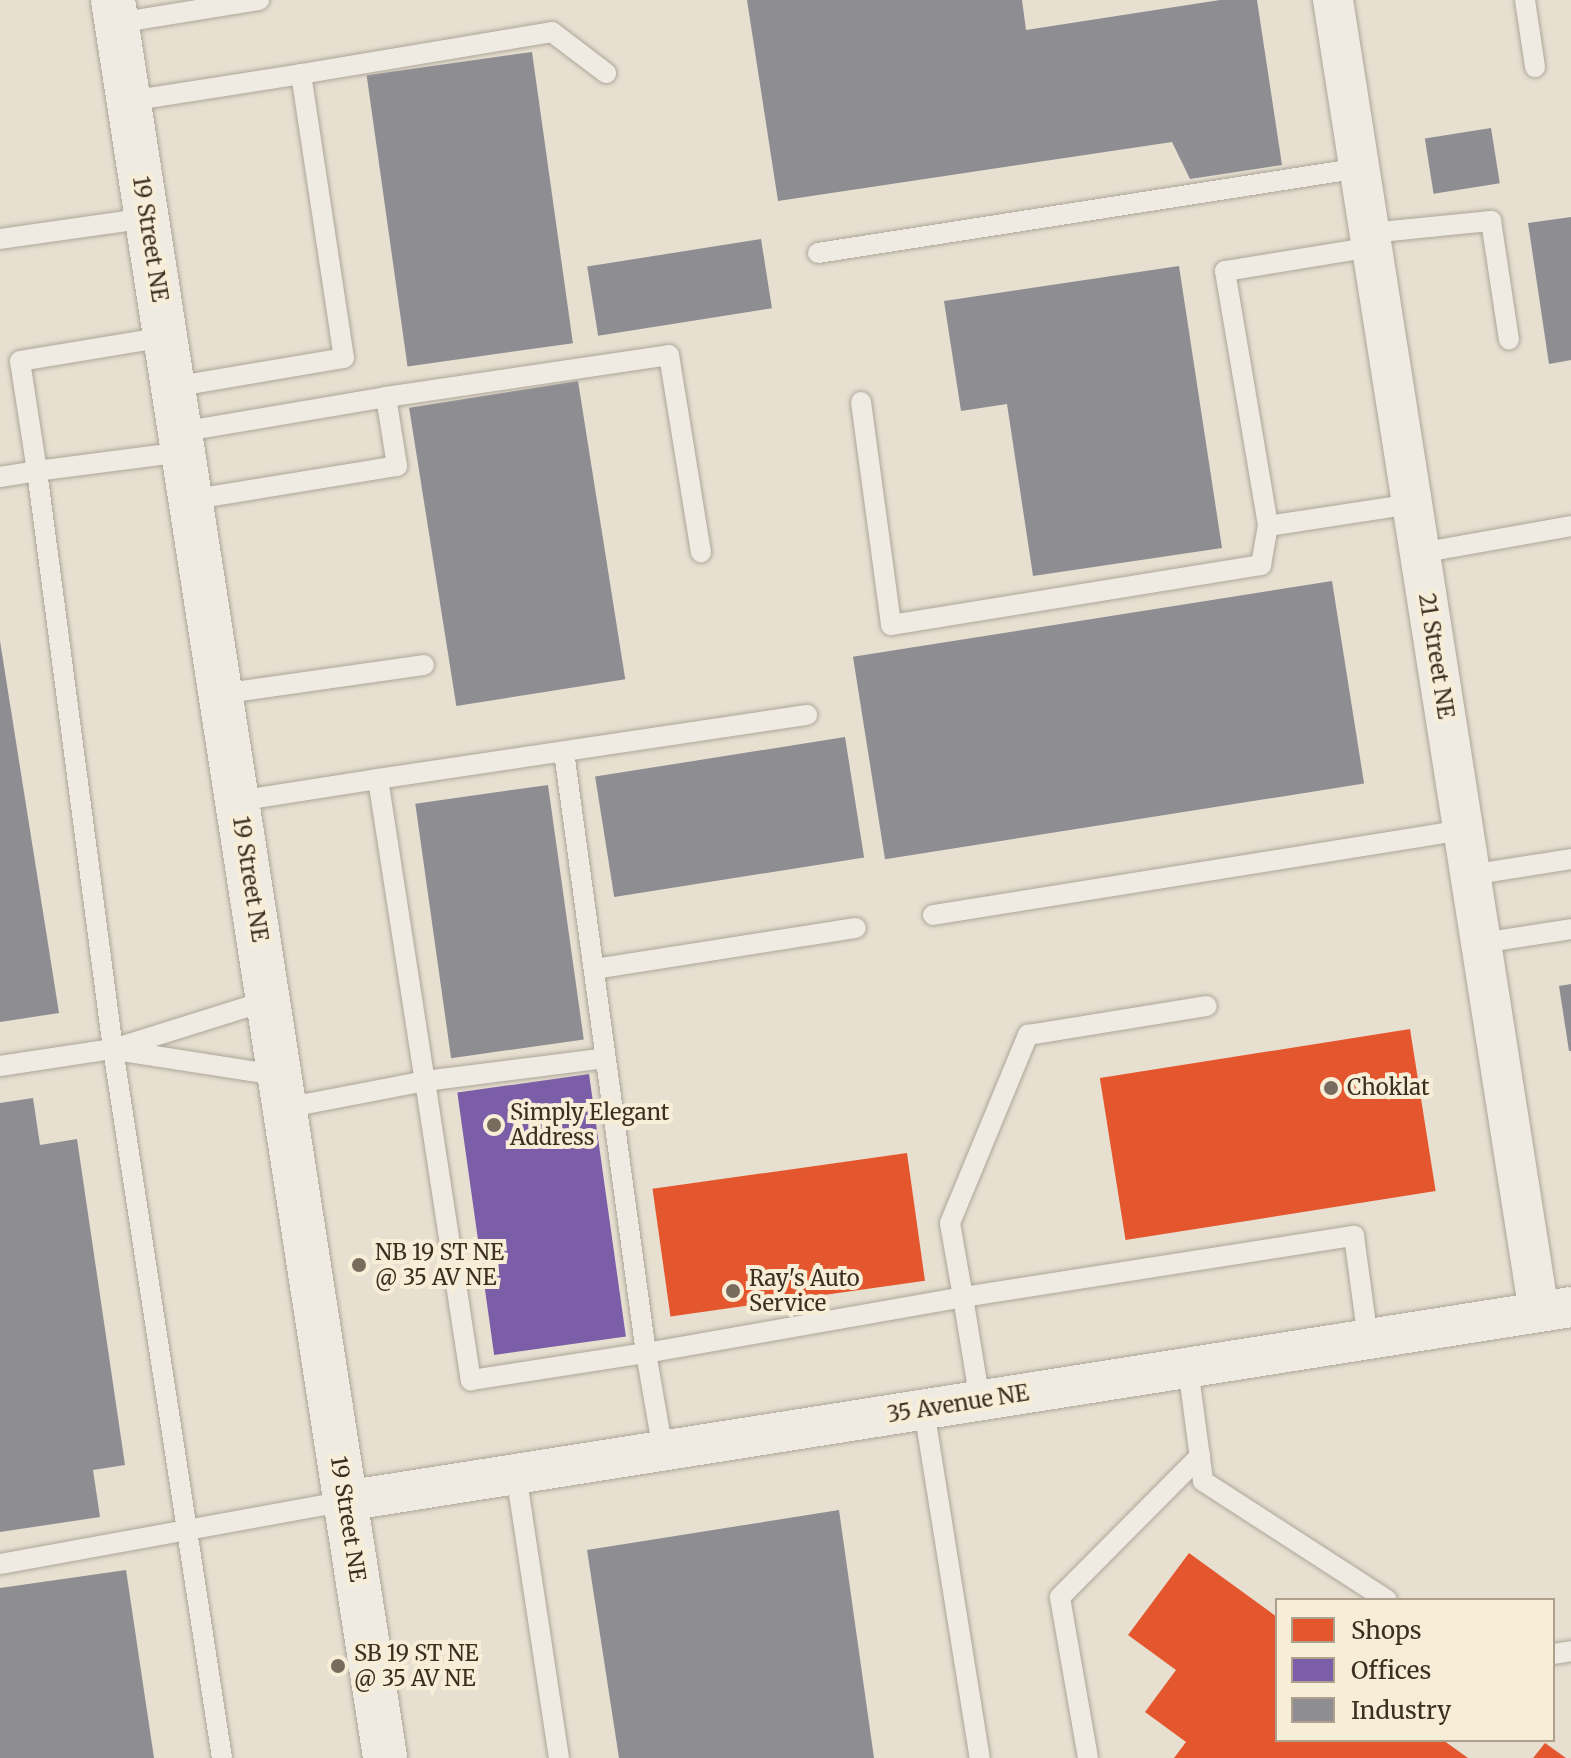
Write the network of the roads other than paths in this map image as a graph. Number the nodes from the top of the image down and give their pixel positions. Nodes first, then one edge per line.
1 (259, 0) edge
2 (1333, 0) edge
3 (1525, 0) edge
4 (115, 11) edge
5 (1535, 67) dead end
6 (606, 73) dead end
7 (301, 74) junction
8 (129, 101) junction
9 (1360, 168) junction
10 (147, 218) junction
11 (0, 239) edge
12 (1371, 240) junction
13 (818, 253) dead end
14 (165, 337) junction
15 (1509, 340) dead end
16 (173, 387) junction
17 (386, 397) junction
18 (861, 402) dead end
19 (182, 442) junction
20 (37, 471) junction
21 (0, 477) edge
22 (190, 500) junction
23 (1412, 504) junction
24 (1268, 526) junction
25 (1571, 526) edge
26 (701, 552) dead end
27 (1420, 553) junction
28 (424, 665) dead end
29 (220, 694) junction
30 (807, 715) dead end
31 (564, 752) junction
32 (378, 779) junction
33 (237, 801) junction
34 (1463, 830) junction
35 (1571, 859) edge
36 (1470, 875) junction
37 (933, 915) dead end
38 (856, 928) dead end
39 (1571, 929) edge
40 (1481, 943) junction
41 (594, 969) junction
42 (269, 1000) junction
43 (1207, 1006) dead end
44 (113, 1049) junction
45 (606, 1058) junction
46 (0, 1066) edge
47 (425, 1081) junction
48 (283, 1092) junction
49 (963, 1297) junction
50 (1555, 1310) edge
51 (1368, 1339) junction
52 (646, 1353) junction
53 (1188, 1368) junction
54 (980, 1401) junction
55 (924, 1410) junction
56 (663, 1451) junction
57 (1200, 1456) junction
58 (516, 1474) junction
59 (345, 1501) junction
60 (187, 1527) junction
61 (0, 1564) edge
62 (1384, 1598) edge
63 (222, 1758) edge
64 (385, 1758) edge
65 (559, 1758) edge
66 (980, 1758) edge
67 (1088, 1758) edge

1 - 4 lane
2 - 9 street, 21 Street NE
3 - 5 lane
4 - 8 street, 19 Street NE
6 - 7 lane
7 - 8 lane
7 - 16 lane
8 - 10 street, 19 Street NE
9 - 12 street, 21 Street NE
9 - 13 lane
10 - 11 lane
10 - 14 street, 19 Street NE
12 - 15 lane
12 - 23 street, 21 Street NE
12 - 24 lane
14 - 16 street, 19 Street NE
14 - 20 lane
16 - 19 street, 19 Street NE
17 - 19 lane
17 - 22 lane
17 - 26 lane
18 - 24 lane
19 - 20 lane
19 - 22 street, 19 Street NE
20 - 21 lane
20 - 44 lane
22 - 29 street, 19 Street NE
23 - 24 lane
23 - 27 street, 21 Street NE
25 - 27 lane
27 - 34 street, 21 Street NE
28 - 29 lane
29 - 33 street, 19 Street NE
30 - 31 lane
31 - 32 lane
31 - 41 lane
32 - 33 lane
32 - 47 lane
33 - 42 street, 19 Street NE
34 - 36 street, 21 Street NE
34 - 37 lane
35 - 36 lane
36 - 40 street, 21 Street NE
38 - 41 lane
39 - 40 lane
40 - 50 street, 21 Street NE
41 - 45 lane
42 - 44 lane
42 - 48 street, 19 Street NE
43 - 49 lane
44 - 46 lane
44 - 48 lane
44 - 60 lane
45 - 47 lane
45 - 52 lane
47 - 48 lane
47 - 52 lane
48 - 59 street, 19 Street NE
49 - 51 lane
49 - 52 lane
49 - 54 lane
50 - 51 street, 35 Avenue NE
51 - 53 street, 35 Avenue NE
52 - 56 lane
53 - 54 street, 35 Avenue NE
53 - 57 lane
54 - 55 street, 35 Avenue NE
55 - 56 street, 35 Avenue NE
55 - 66 lane
56 - 58 street, 35 Avenue NE
57 - 62 lane
57 - 67 lane
58 - 59 street, 35 Avenue NE
58 - 65 lane
59 - 60 lane
59 - 64 street, 19 Street NE
60 - 61 lane
60 - 63 lane

